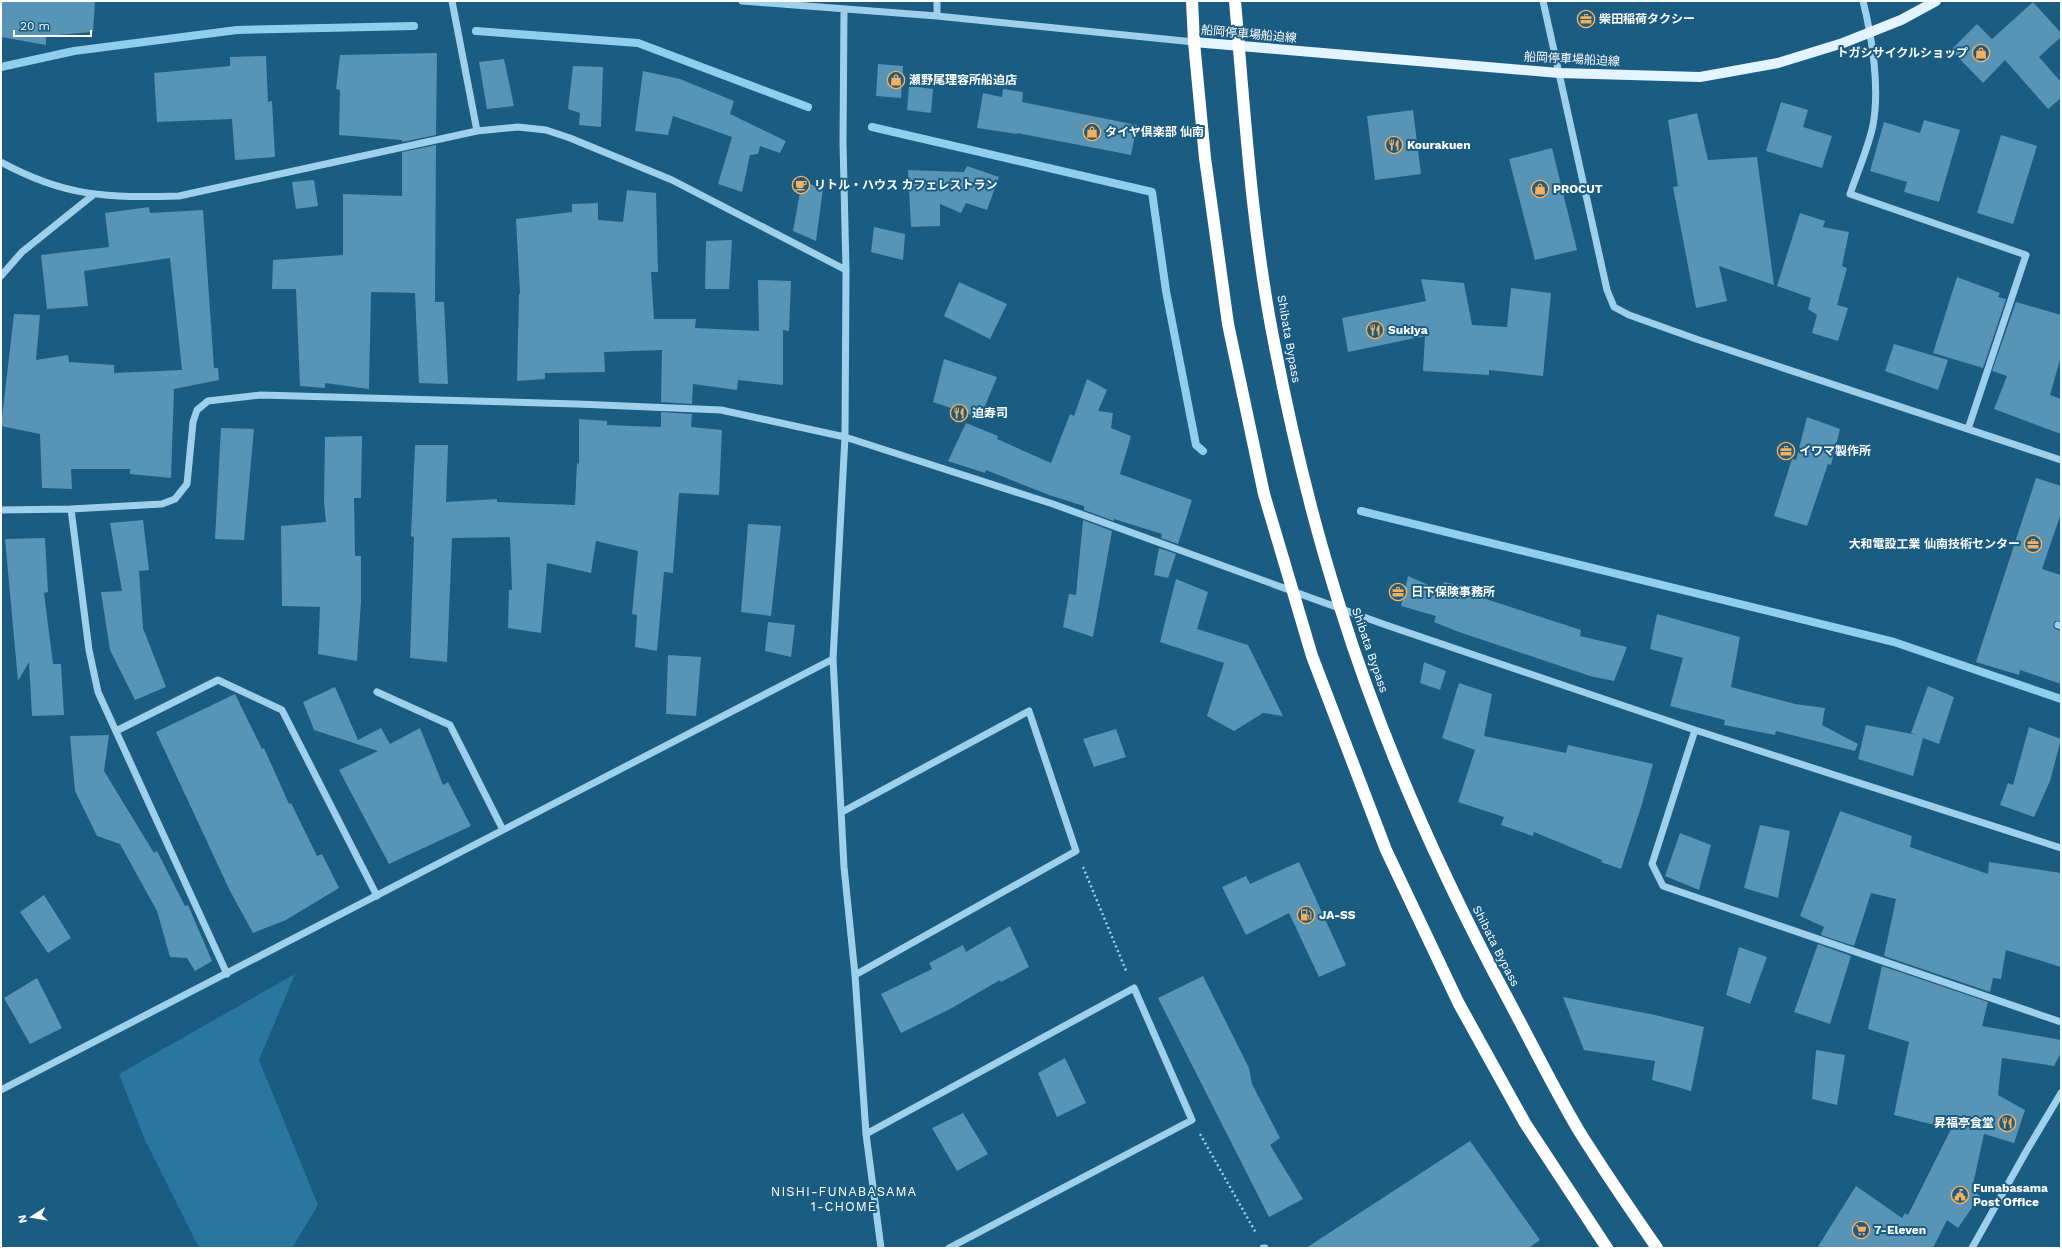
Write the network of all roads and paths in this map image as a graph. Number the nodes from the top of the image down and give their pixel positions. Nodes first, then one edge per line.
1 (452, 1) edge
2 (742, 1) edge
3 (937, 1) edge
4 (1192, 1) edge
5 (1235, 1) edge
6 (1543, 1) edge
7 (1863, 1) edge
8 (1936, 1) edge
9 (844, 10) junction
10 (937, 16) junction
11 (1871, 33) junction
12 (1194, 42) junction
13 (1239, 46) junction
14 (1559, 73) junction
15 (477, 131) junction
16 (1, 162) edge
17 (93, 195) junction
18 (846, 270) junction
19 (1, 276) edge
20 (1968, 429) junction
21 (846, 437) junction
22 (2061, 460) edge
23 (72, 509) junction
24 (1, 510) edge
25 (1292, 592) junction
26 (1341, 609) junction
27 (833, 659) junction
28 (377, 692) dead end
29 (1695, 730) junction
30 (116, 731) junction
31 (842, 812) junction
32 (503, 830) junction
33 (2061, 848) edge
34 (1076, 851) junction
35 (377, 896) junction
36 (227, 974) junction
37 (855, 975) junction
38 (1134, 988) junction
39 (2061, 1022) edge
40 (1, 1090) edge
41 (2061, 1093) edge
42 (1192, 1120) junction
43 (866, 1134) junction
44 (881, 1248) edge
45 (949, 1248) edge
46 (1264, 1248) edge
47 (1607, 1248) edge
48 (1657, 1248) edge
49 (1972, 1248) edge

1 - 15 street
2 - 9 street
3 - 10 street
4 - 12 highway
5 - 13 highway, Shibata Bypass
6 - 14 street
7 - 11 street
8 - 11 main road, 船岡停車場船迫線
9 - 10 street
9 - 18 street
10 - 12 street
11 - 14 main road, 船岡停車場船迫線
11 - 20 street
12 - 13 main road, 船岡停車場船迫線
12 - 25 highway
13 - 14 main road, 船岡停車場船迫線
13 - 26 highway, Shibata Bypass
14 - 20 street
15 - 17 street
15 - 18 street
16 - 17 street
17 - 19 street
18 - 21 street
20 - 22 street
21 - 23 street
21 - 25 street
21 - 27 street
23 - 24 street
23 - 30 street
25 - 26 street
25 - 47 highway
26 - 29 street
26 - 48 highway, Shibata Bypass
27 - 31 street
27 - 32 street
28 - 32 street
29 - 33 street
29 - 39 street
30 - 35 street
30 - 36 street
31 - 34 street
31 - 37 street
32 - 35 street
34 - 37 street
34 - 38 path
35 - 36 street
36 - 40 street
37 - 43 street
38 - 42 street
38 - 43 street
41 - 49 street
42 - 45 street
42 - 46 path
43 - 44 street

